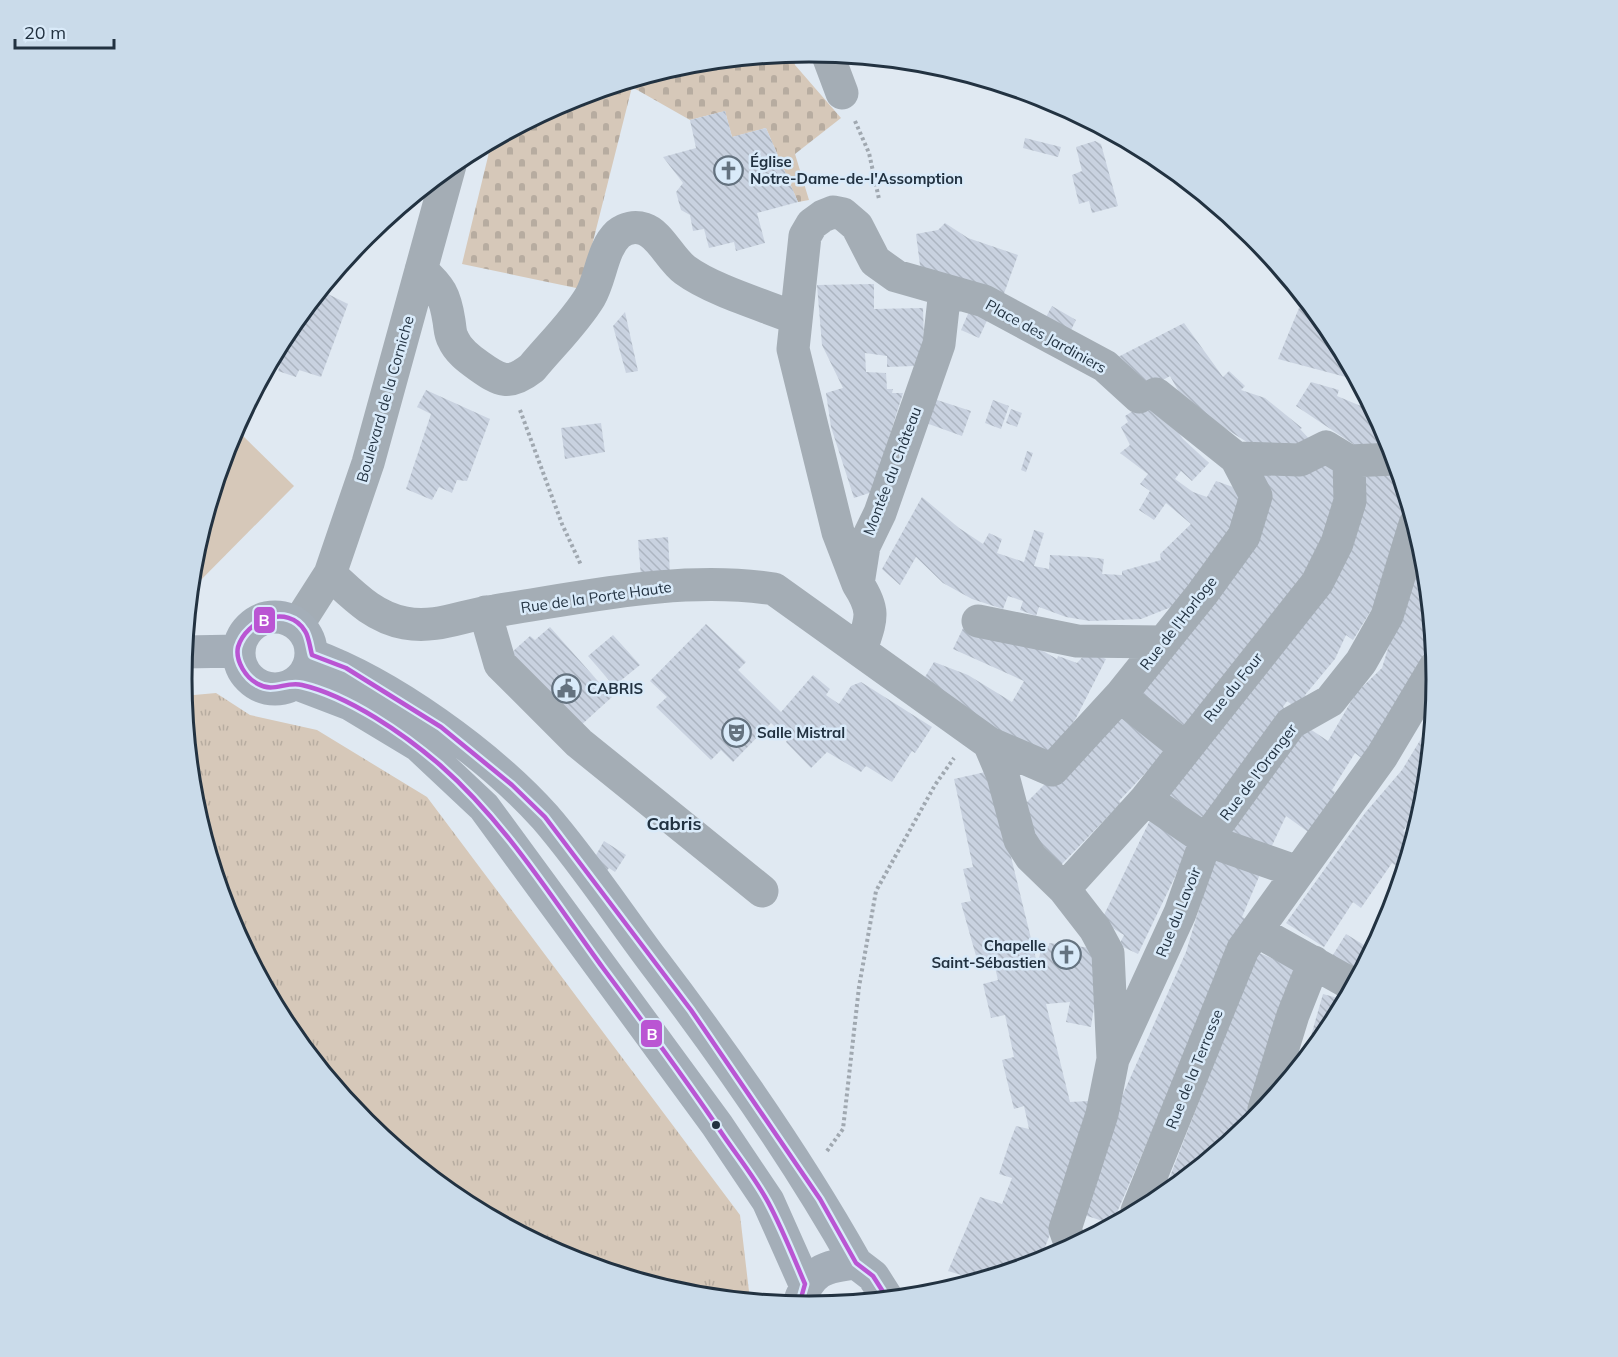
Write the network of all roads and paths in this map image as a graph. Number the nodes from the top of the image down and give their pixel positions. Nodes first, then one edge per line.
1 (831, 63) edge
2 (847, 103) joint
3 (446, 180) edge
4 (881, 209) dead end
5 (421, 270) junction
6 (945, 290) junction
7 (795, 318) junction
8 (509, 380) junction
9 (1236, 458) junction
10 (1385, 459) edge
11 (1349, 461) junction
12 (1410, 541) edge
13 (330, 574) junction
14 (858, 584) junction
15 (596, 596) junction
16 (485, 612) junction
17 (978, 621) dead end
18 (298, 624) junction
19 (1163, 642) junction
20 (861, 650) junction
21 (238, 651) junction
22 (193, 652) edge
23 (312, 655) junction
24 (1426, 682) edge
25 (295, 683) junction
26 (1120, 696) junction
27 (981, 737) junction
28 (1185, 747) junction
29 (1052, 770) joint
30 (1146, 799) junction
31 (1206, 840) junction
32 (1298, 872) junction
33 (1064, 889) junction
34 (762, 891) dead end
35 (1257, 931) junction
36 (1314, 962) junction
37 (1346, 981) edge
38 (1113, 1059) junction
39 (1271, 1088) edge
40 (803, 1174) junction
41 (1142, 1198) edge
42 (1068, 1238) edge
43 (856, 1263) junction
44 (882, 1291) edge
45 (802, 1295) edge

1 - 2 street
2 - 4 path
3 - 5 street, Boulevard de la Corniche
5 - 8 street
5 - 13 street, Boulevard de la Corniche
6 - 7 street, Place des Jardiniers
6 - 9 street, Place des Jardiniers
6 - 14 street, Montée du Château
7 - 8 street
7 - 14 street
8 - 15 path
9 - 11 street
9 - 19 street, Rue de l'Horloge
10 - 11 street
11 - 28 street, Rue du Four
12 - 31 street, Rue de l'Oranger
13 - 16 street, Rue de la Porte Haute
13 - 18 street, Boulevard de la Corniche
14 - 20 street
15 - 16 street, Rue de la Porte Haute
15 - 20 street, Rue de la Porte Haute
16 - 34 street
17 - 19 street
18 - 21 main road
18 - 23 main road
19 - 26 street, Rue de l'Horloge
20 - 27 street, Rue de la Porte Haute
21 - 22 main road
21 - 25 main road
23 - 25 main road
23 - 40 main road
24 - 32 street
25 - 45 main road
26 - 28 street
26 - 29 street, Rue de l'Horloge
27 - 29 street, Rue de la Porte Haute
27 - 33 street
27 - 40 path
28 - 30 street, Rue du Four
30 - 31 street
30 - 33 street, Rue du Four
31 - 32 street
31 - 38 street, Rue du Lavoir
32 - 35 street
33 - 38 street
35 - 36 street
35 - 41 street, Rue de la Terrasse
36 - 37 street
36 - 39 street
38 - 42 street, Rue du Lavoir
40 - 43 main road
43 - 44 main road
43 - 45 main road

